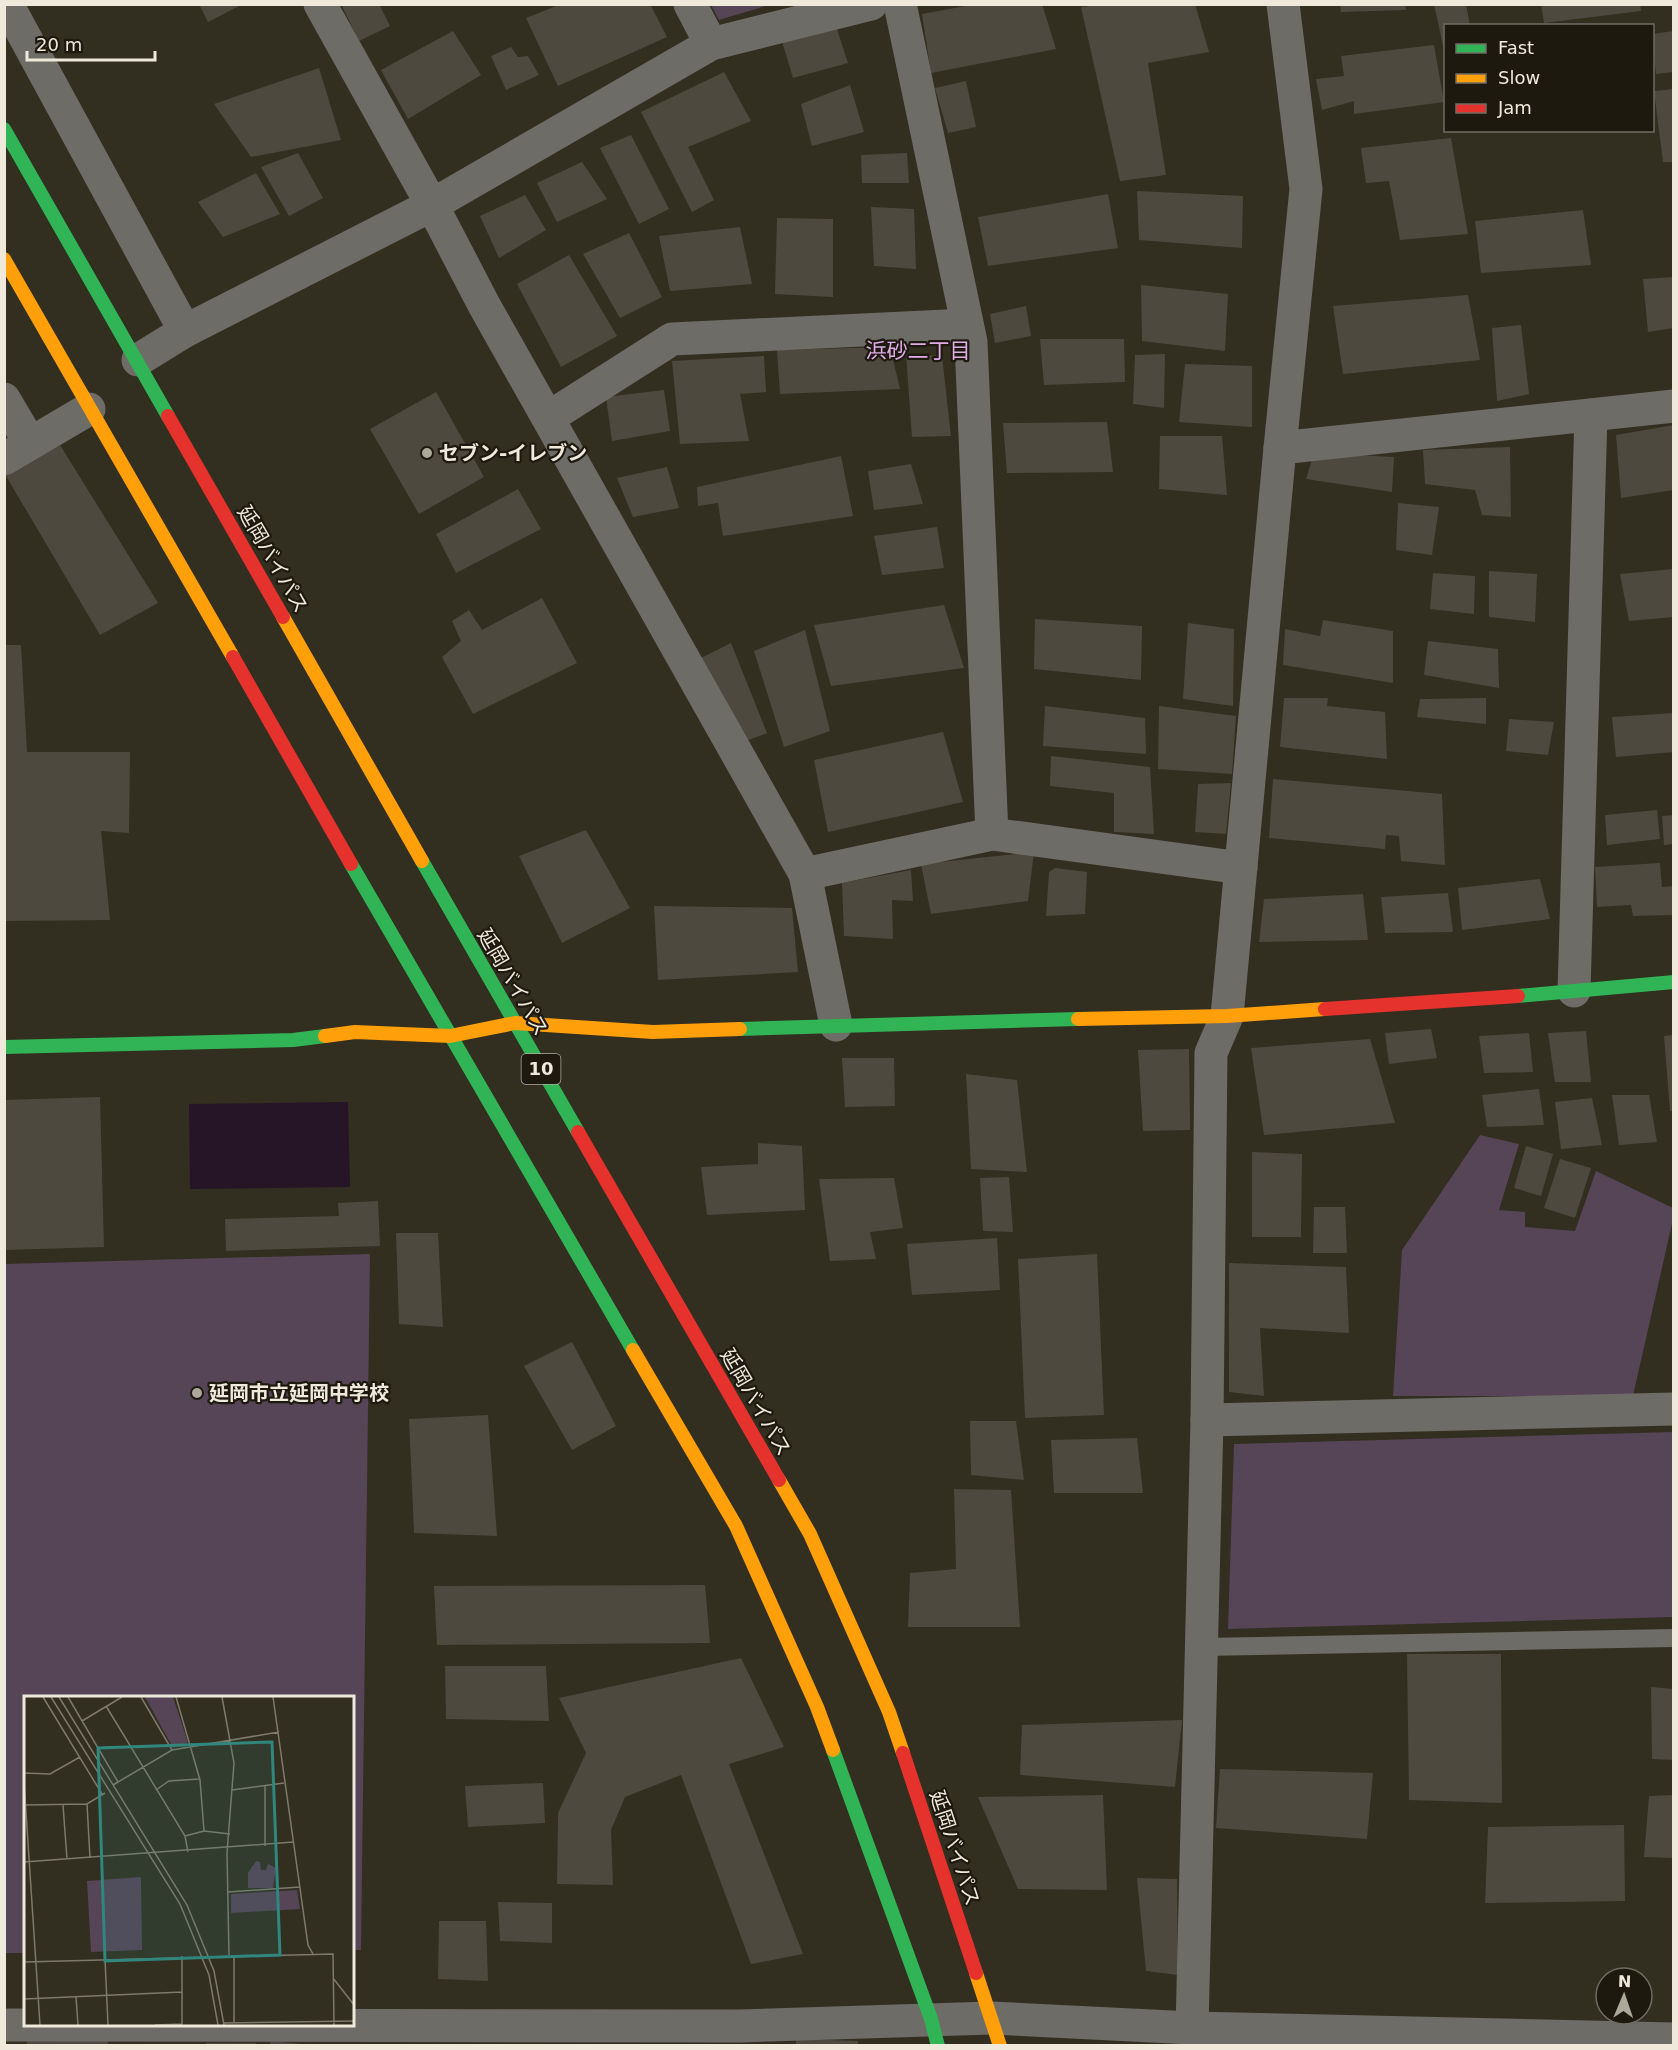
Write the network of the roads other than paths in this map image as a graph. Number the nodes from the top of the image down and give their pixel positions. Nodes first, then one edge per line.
1 (7, 4) edge
2 (320, 4) edge
3 (690, 4) edge
4 (871, 4) edge
5 (900, 4) edge
6 (1283, 4) edge
7 (711, 44) junction
8 (4, 129) edge
9 (432, 205) junction
10 (4, 259) edge
11 (967, 325) junction
12 (185, 331) junction
13 (138, 360) junction
14 (4, 399) edge
15 (1674, 406) edge
16 (89, 409) junction
17 (1591, 415) junction
18 (548, 418) junction
19 (1280, 448) junction
20 (17, 451) edge
21 (992, 834) junction
22 (1241, 868) junction
23 (805, 874) junction
24 (1674, 982) edge
25 (1574, 991) junction
26 (1227, 1016) junction
27 (515, 1023) junction
28 (836, 1025) junction
29 (450, 1036) junction
30 (4, 1047) edge
31 (1674, 1409) edge
32 (1207, 1420) junction
33 (1674, 1638) edge
34 (1201, 1647) junction
35 (4, 2025) edge
36 (24, 2025) edge
37 (71, 2026) edge
38 (1192, 2028) junction
39 (935, 2032) edge
40 (995, 2032) edge
41 (740, 2036) edge
42 (1238, 2037) edge
43 (1674, 2039) edge
44 (1545, 2041) edge

1 - 12 street
2 - 9 street
3 - 7 street
4 - 7 street
5 - 11 street
6 - 19 street
7 - 9 street
8 - 13 main road, 延岡バイパス / 10
9 - 12 street
9 - 18 street
10 - 16 main road
11 - 18 street
11 - 21 street
12 - 13 street
13 - 27 main road, 延岡バイパス / 10
14 - 20 street
15 - 17 street
16 - 20 street
16 - 29 main road
17 - 19 street
17 - 25 street
18 - 23 street
19 - 22 street
21 - 22 street
21 - 23 street
22 - 26 street
23 - 28 street
24 - 25 main road
25 - 26 main road
26 - 28 main road
26 - 32 street
27 - 28 main road
27 - 29 main road
27 - 40 main road, 延岡バイパス / 10
29 - 30 main road
29 - 39 main road
31 - 32 street
32 - 34 street
33 - 34 lane
34 - 38 street
35 - 36 street
37 - 41 street
38 - 40 street
38 - 42 street
39 - 40 street
39 - 41 street
42 - 44 street
43 - 44 street

